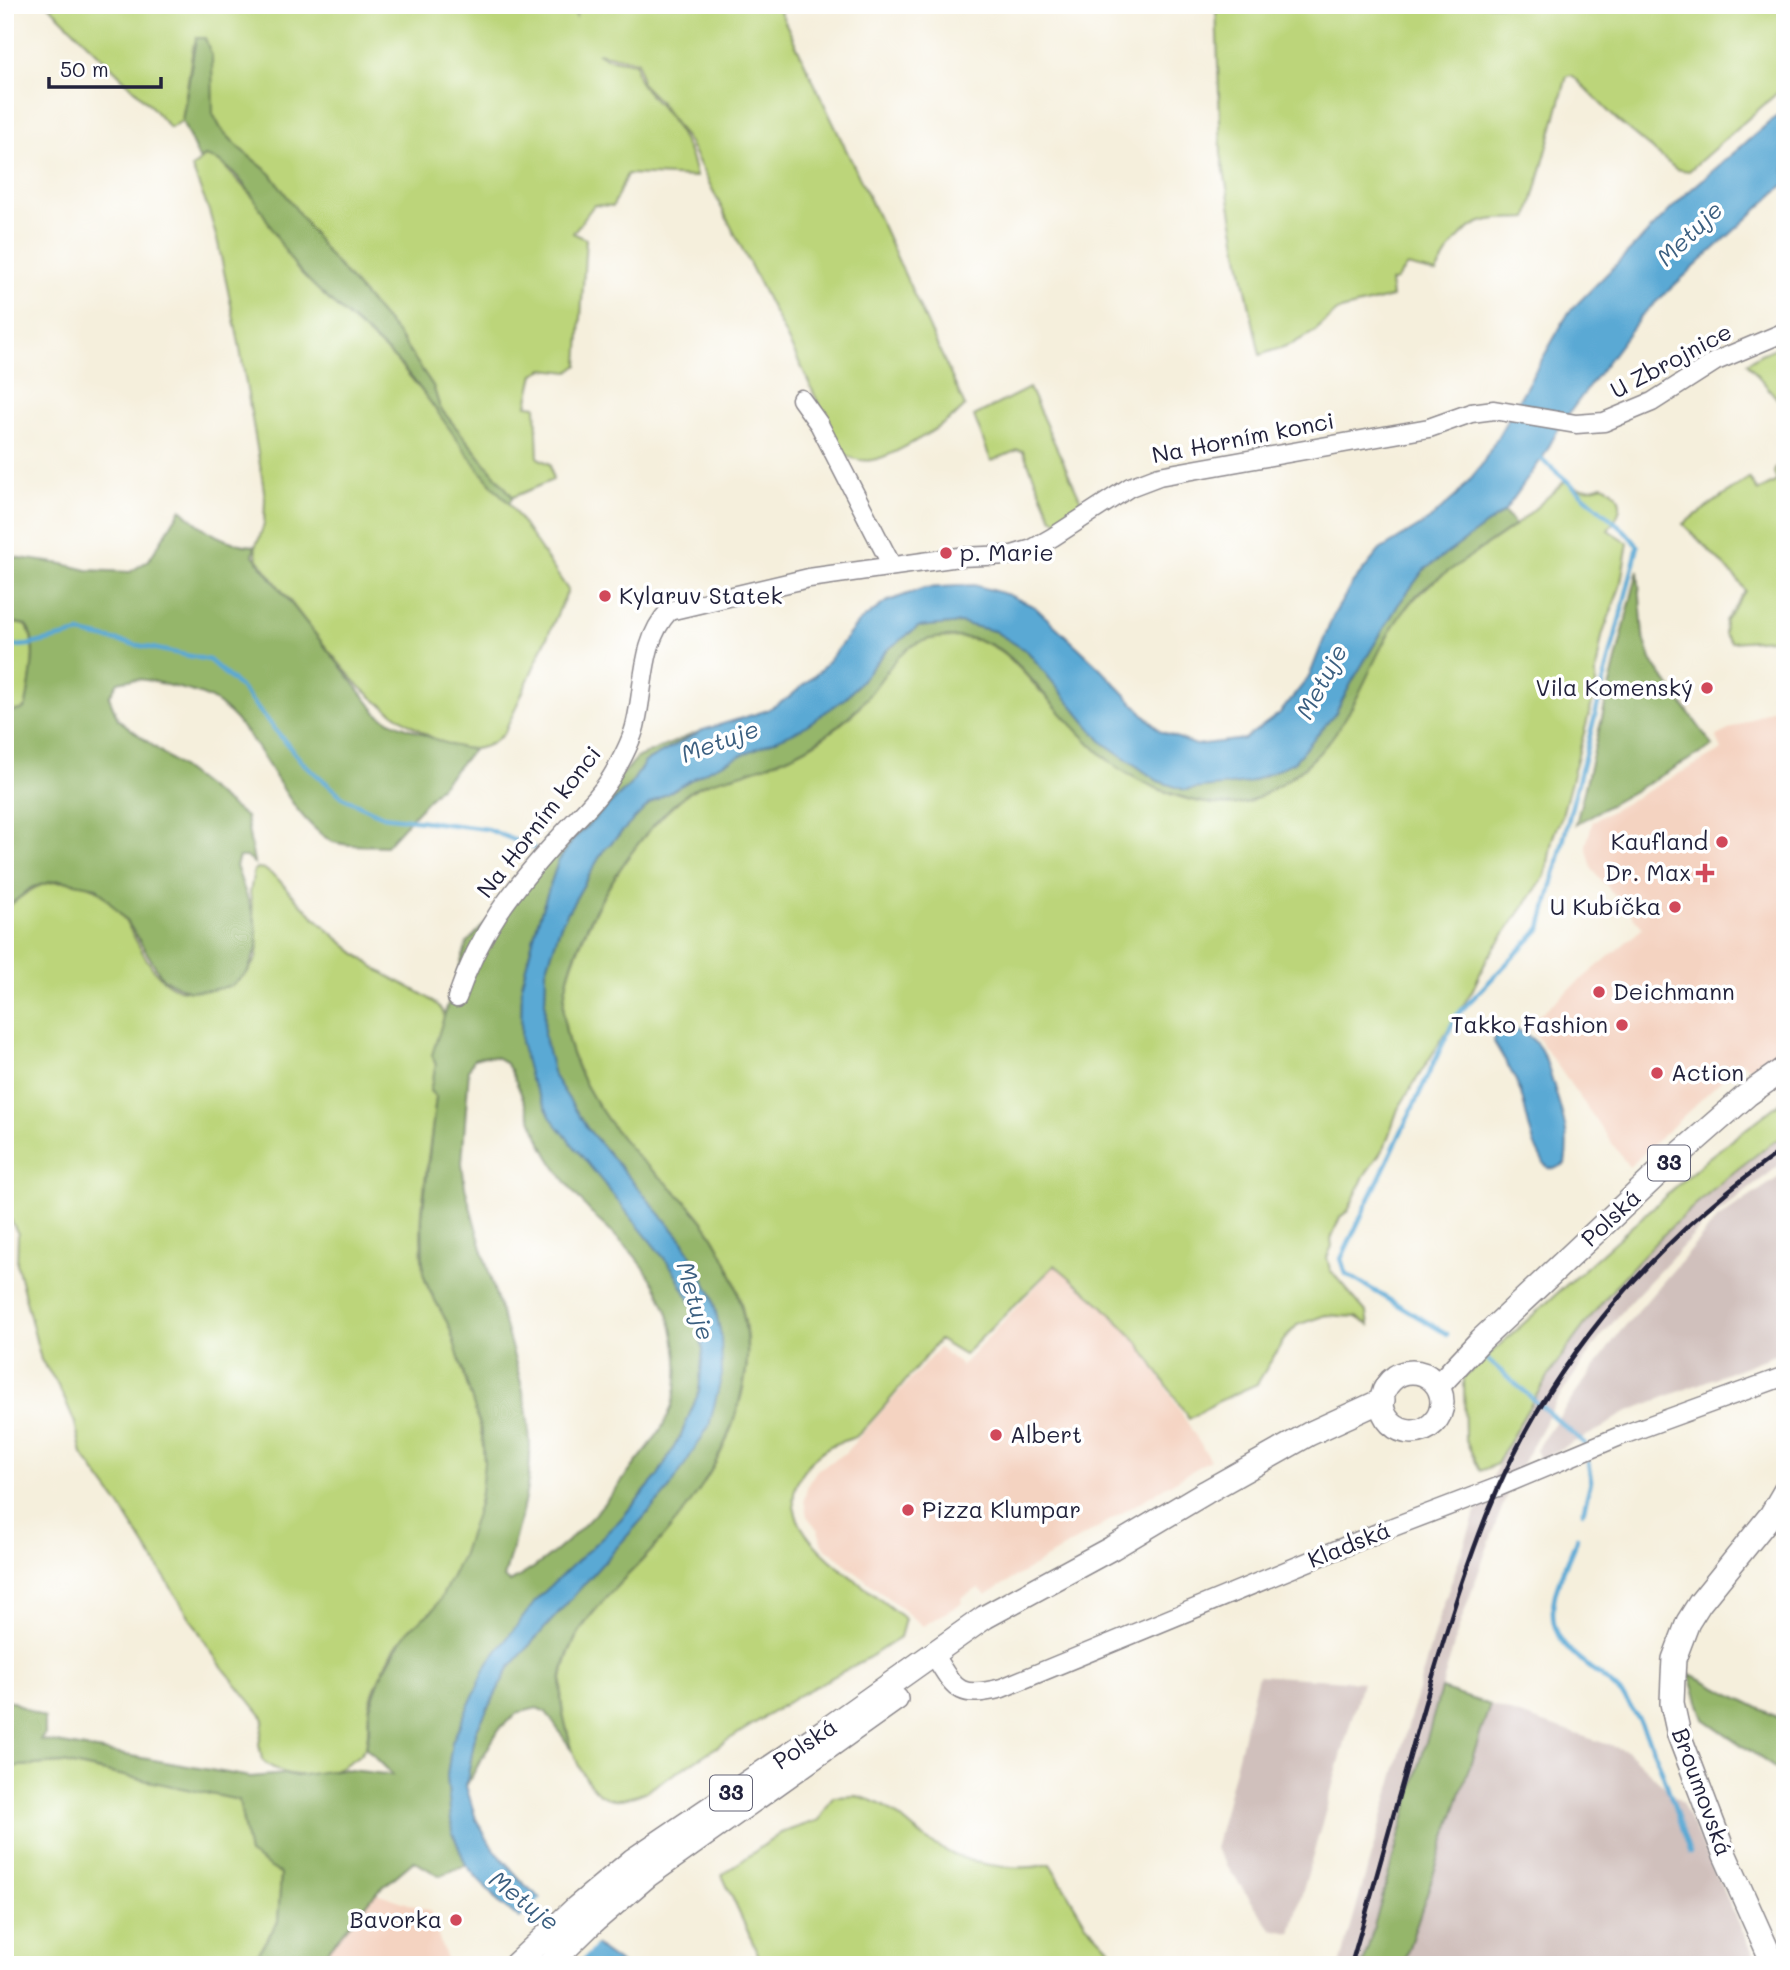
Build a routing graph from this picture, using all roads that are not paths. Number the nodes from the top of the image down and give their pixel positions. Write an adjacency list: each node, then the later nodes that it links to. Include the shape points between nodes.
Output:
1 (1785, 332): 3 (street, U Zbrojnice, via 1716,361 1652,402 1604,422 1576,424)
2 (801, 399): 4 (street, via 819,424)
3 (1494, 410): 4 (street, Na Horním konci, via 1429,428 1159,476 1130,487 1032,549 1012,555)
4 (892, 566): 5 (street, Na Horním konci, via 809,578 669,611 656,625 636,724 614,774 508,897 478,947)
5 (457, 999)
6 (1785, 1068): 8 (main road, Polská / 33, via 1747,1095 1566,1260 1457,1348)
7 (1785, 1376): 11 (street, Kladská, via 1620,1436 1002,1688 965,1693 951,1684)
8 (1429, 1380): 9 (main road, via 1407,1373 1394,1378 1384,1392); 9 (main road, via 1442,1400 1430,1426 1416,1432 1402,1430)
9 (1384, 1408): 11 (main road, Polská / 33, via 1309,1434 1112,1548)
10 (1785, 1491): 15 (main road, Broumovská, via 1688,1622 1674,1659 1672,1703 1688,1761)
11 (936, 1659): 12 (main road, Polská / 33, via 824,1752)
12 (640, 1868): 13 (main road, Polská / 33, via 577,1907); 14 (main road, Polská / 33)
13 (518, 1962)
14 (549, 1965)
15 (1773, 1965)

